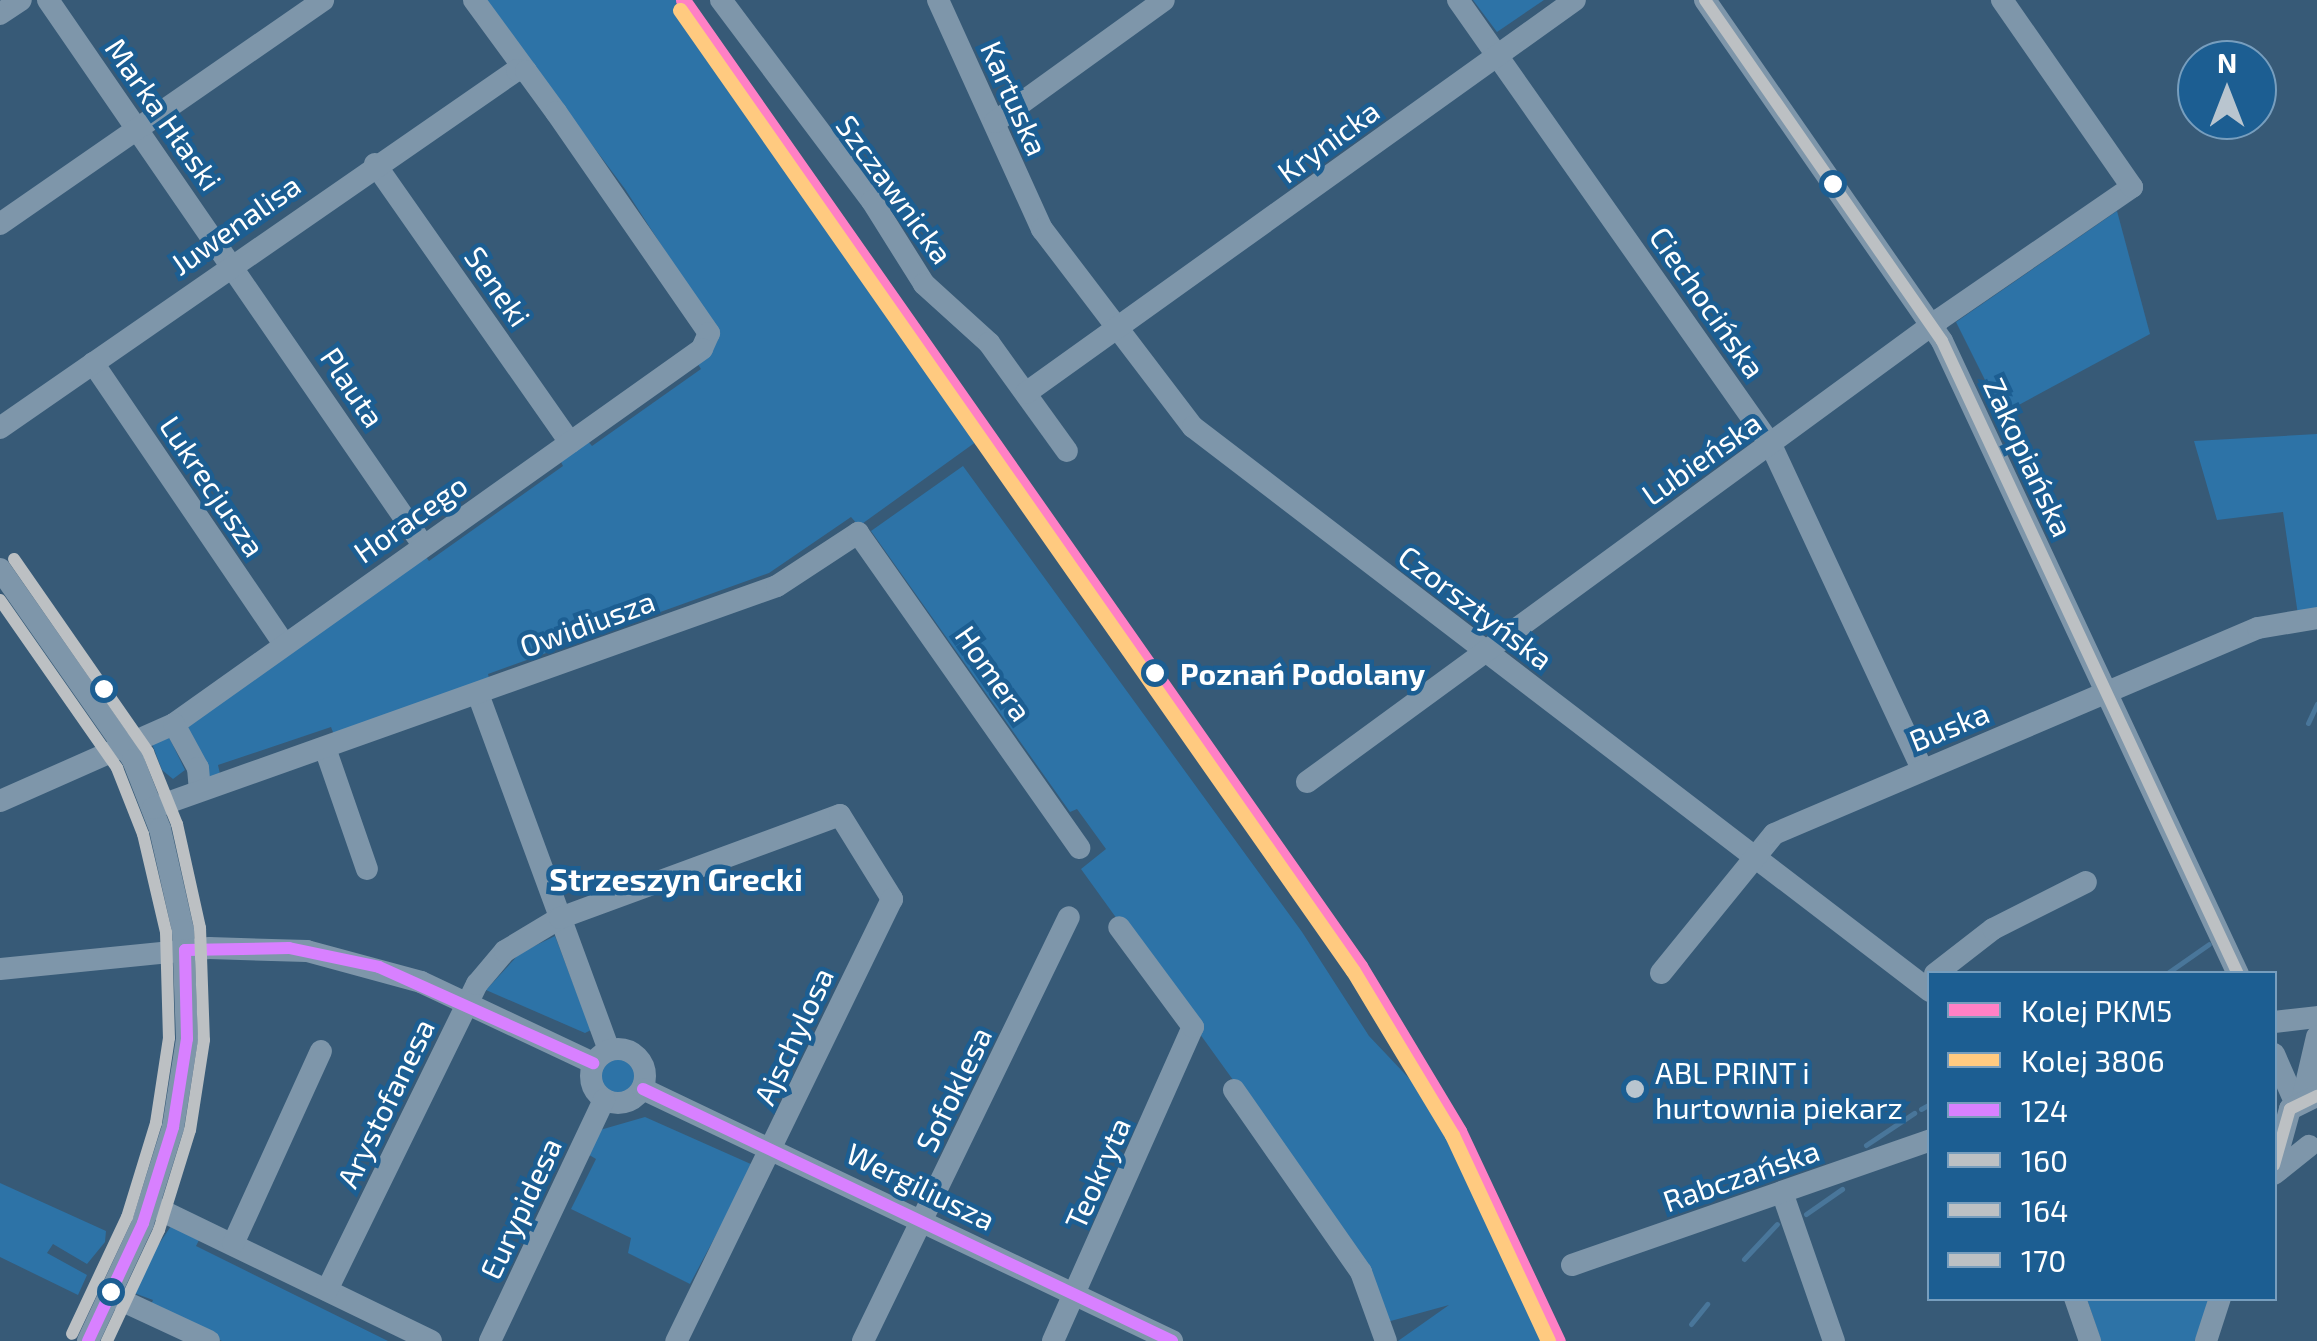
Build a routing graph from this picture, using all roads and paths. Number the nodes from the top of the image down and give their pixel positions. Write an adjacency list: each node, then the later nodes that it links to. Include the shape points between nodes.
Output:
1 (21, 0): 12 (street)
2 (48, 0): 16 (street, Marka Hłaski)
3 (323, 0): 16 (street)
4 (474, 0): 14 (street)
5 (721, 0): 24 (street, Szczawnicka, via 872,201 924,284 989,343)
6 (938, 0): 15 (street, Kartuska)
7 (1164, 0): 15 (street)
8 (1458, 0): 13 (street, Ciechocińska)
9 (1575, 0): 13 (street, Krynicka)
10 (1705, 0): 21 (street, Zakopiańska)
11 (2002, 0): 21 (street, Lubieńska, via 2132,187)
12 (0, 14)
13 (1498, 55): 22 (street, Krynicka, via 1317,193); 27 (street, Ciechocińska)
14 (516, 71): 17 (street, Juwenalisa); 26 (street, Horacego, via 710,334 702,348)
15 (994, 122): 18 (street, Kartuska)
16 (137, 129): 19 (street); 20 (street, Marka Hłaski)
17 (375, 164): 20 (street, Juwenalisa); 26 (street, Seneki)
18 (1038, 220): 22 (street, Czorsztyńska)
19 (0, 224)
20 (232, 263): 23 (street, Juwenalisa); 30 (street, Plauta)
21 (1933, 326): 27 (street, Lubieńska); 36 (street, Zakopiańska)
22 (1114, 331): 24 (street, Krynicka); 34 (street, Czorsztyńska, via 1192,428)
23 (93, 363): 25 (street, Juwenalisa); 33 (street, Lukrecjusza)
24 (1026, 393): 28 (street, Szczawnicka)
25 (0, 428)
26 (570, 442): 30 (street, Horacego)
27 (1771, 445): 34 (street, Lubieńska); 40 (street, Ciechocińska)
28 (1067, 451)
29 (858, 533): 35 (street, Owidiusza, via 777,586); 46 (street, Homera)
30 (423, 545): 33 (street, Horacego)
31 (0, 570): 38 (street)
32 (2317, 618): 36 (street, Buska, via 2258,628)
33 (283, 643): 37 (street, Horacego)
34 (1484, 650): 41 (street, Lubieńska); 47 (street, Czorsztyńska)
35 (478, 694): 39 (street, Owidiusza); 51 (street)
36 (2107, 694): 40 (street, Buska); 56 (street, Zakopiańska)
37 (174, 724): 38 (street, Horacego); 42 (street, via 198,768)
38 (124, 745): 43 (street, Horacego); 44 (street)
39 (324, 748): 42 (street, Owidiusza); 48 (street)
40 (1922, 769): 47 (street, Buska, via 1774,834)
41 (1307, 782)
42 (200, 790): 44 (street, Owidiusza)
43 (0, 801)
44 (153, 808): 53 (street)
45 (840, 815): 51 (street, Arystofanesa); 73 (street, Ajschylosa, via 892,899)
46 (1079, 848)
47 (1752, 856): 57 (street, Buska); 58 (street, Czorsztyńska)
48 (366, 869)
49 (2086, 882): 55 (street, via 1993,929)
50 (1070, 916): 78 (street, Sofoklesa)
51 (560, 918): 59 (street, Arystofanesa, via 505,951); 64 (street)
52 (1119, 926): 83 (street, Teokryta, via 1193,1027)
53 (185, 950): 54 (street); 59 (street, via 272,948 339,956); 77 (street, via 182,1082)
54 (0, 969)
55 (1942, 971)
56 (2237, 971)
57 (1662, 973)
58 (1927, 981)
59 (467, 1004): 64 (street); 81 (street, Arystofanesa)
60 (2317, 1017): 61 (street)
61 (2277, 1022)
62 (2317, 1037): 68 (street)
63 (321, 1051): 79 (street)
64 (601, 1057): 66 (street, via 639,1058); 69 (street, via 591,1083)
65 (2277, 1058): 68 (street)
66 (643, 1090): 69 (street, via 626,1103); 73 (street, Wergiliusza)
67 (1234, 1090): 94 (street, via 1361,1272)
68 (2305, 1099): 70 (street)
69 (604, 1100): 89 (street, Eurypidesa)
70 (2287, 1125): 72 (street, via 2294,1139); 74 (street)
71 (1927, 1141): 76 (street, Rabczańska)
72 (2313, 1146): 75 (street)
73 (773, 1148): 78 (street, Wergiliusza); 90 (street, Ajschylosa)
74 (2277, 1160)
75 (2277, 1168)
76 (1782, 1192): 80 (street, Rabczańska); 95 (street)
77 (150, 1204): 79 (street); 82 (street)
78 (924, 1220): 83 (street, Wergiliusza); 91 (street, Sofoklesa)
79 (232, 1244): 81 (street)
80 (1572, 1266)
81 (326, 1290): 88 (street)
82 (110, 1294): 86 (street); 87 (street)
83 (1076, 1294): 92 (street, Teokryta); 93 (street, Wergiliusza)
84 (2076, 1301): 96 (street)
85 (2219, 1301): 97 (street)
86 (88, 1341)
87 (209, 1341)
88 (431, 1341)
89 (490, 1341)
90 (676, 1341)
91 (863, 1341)
92 (1053, 1341)
93 (1172, 1341)
94 (1385, 1341)
95 (1834, 1341)
96 (2090, 1341)
97 (2206, 1341)

